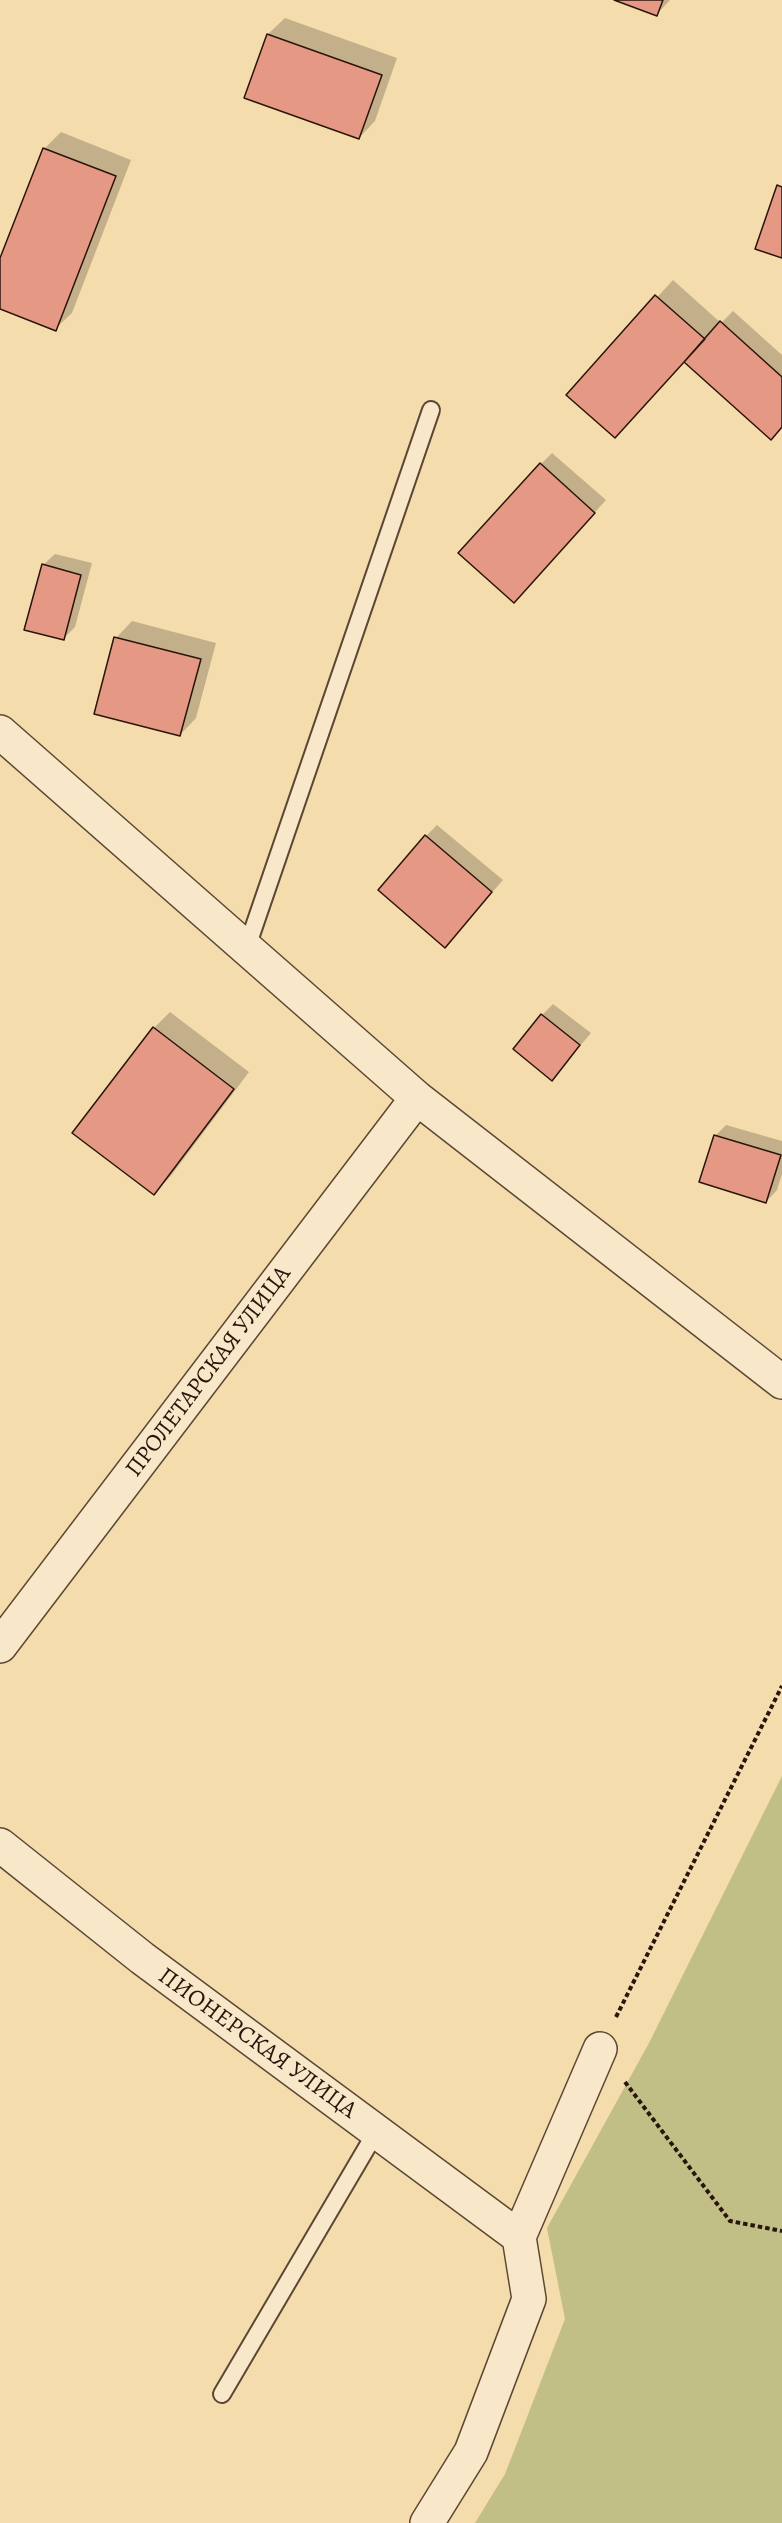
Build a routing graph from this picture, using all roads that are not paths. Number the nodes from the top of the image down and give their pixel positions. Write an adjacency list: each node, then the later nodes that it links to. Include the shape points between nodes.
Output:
1 (431, 410): 3 (lane)
2 (0, 732): 3 (street)
3 (247, 947): 4 (street)
4 (417, 1098): 5 (street); 6 (street, ПРОЛЕТАРСКАЯ УЛИЦА)
5 (782, 1382)
6 (0, 1646)
7 (0, 1845): 9 (street, ПИОНЕРСКАЯ УЛИЦА, via 142,1958)
8 (600, 2049): 10 (street)
9 (376, 2132): 10 (street, ПИОНЕРСКАЯ УЛИЦА); 11 (lane)
10 (519, 2237): 12 (street, via 529,2299 471,2452)
11 (222, 2394)
12 (427, 2523)

